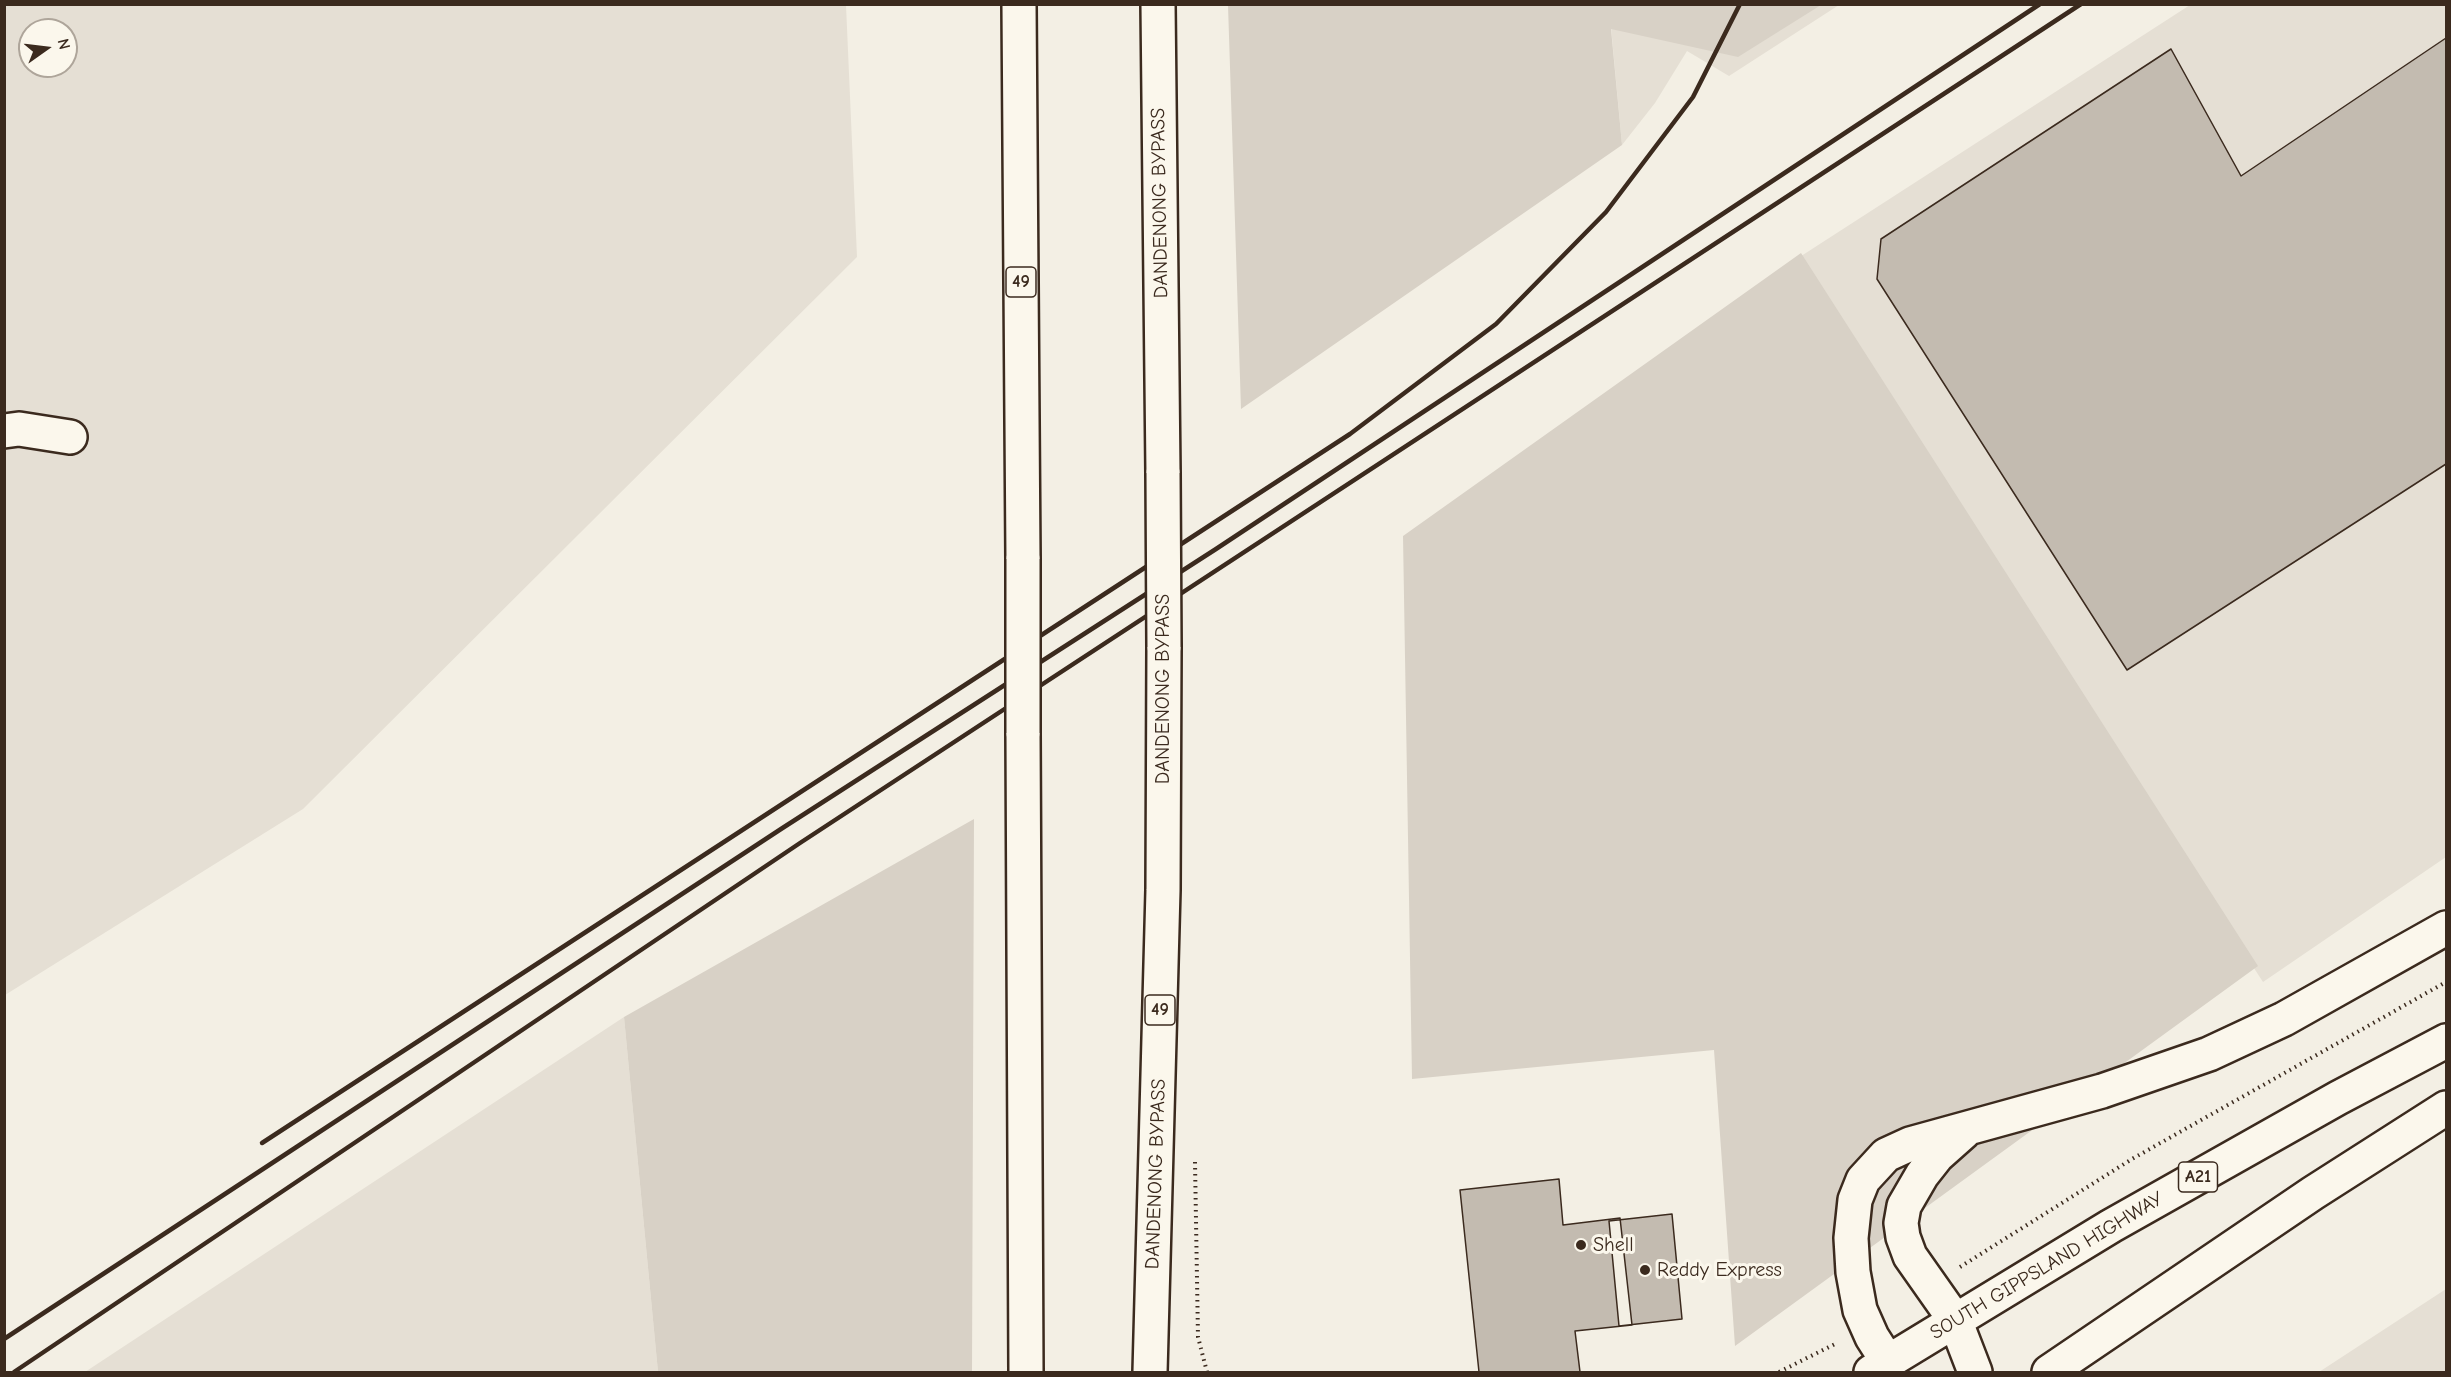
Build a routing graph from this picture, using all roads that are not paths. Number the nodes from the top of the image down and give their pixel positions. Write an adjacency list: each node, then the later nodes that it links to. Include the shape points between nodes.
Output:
1 (1019, 4): 11 (main road, 49, bridge)
2 (1158, 4): 12 (main road, DANDENONG BYPASS / 49, bridge, via 1163,902)
3 (4, 431): 4 (main road, via 19,429)
4 (70, 437)
5 (2446, 928): 8 (main road, via 2284,1019 2209,1054 2102,1091)
6 (2446, 1041): 9 (main road, SOUTH GIPPSLAND HIGHWAY / A21, via 2111,1226)
7 (2446, 1108): 14 (main road)
8 (1971, 1128): 9 (main road, via 1930,1164 1904,1206 1901,1222 1906,1246); 10 (main road, via 1898,1149 1877,1163 1863,1180 1853,1216 1856,1297)
9 (1955, 1320): 10 (main road, SOUTH GIPPSLAND HIGHWAY / A21); 13 (main road)
10 (1889, 1369)
11 (1026, 1372)
12 (1150, 1372)
13 (1975, 1372)
14 (2049, 1372)

